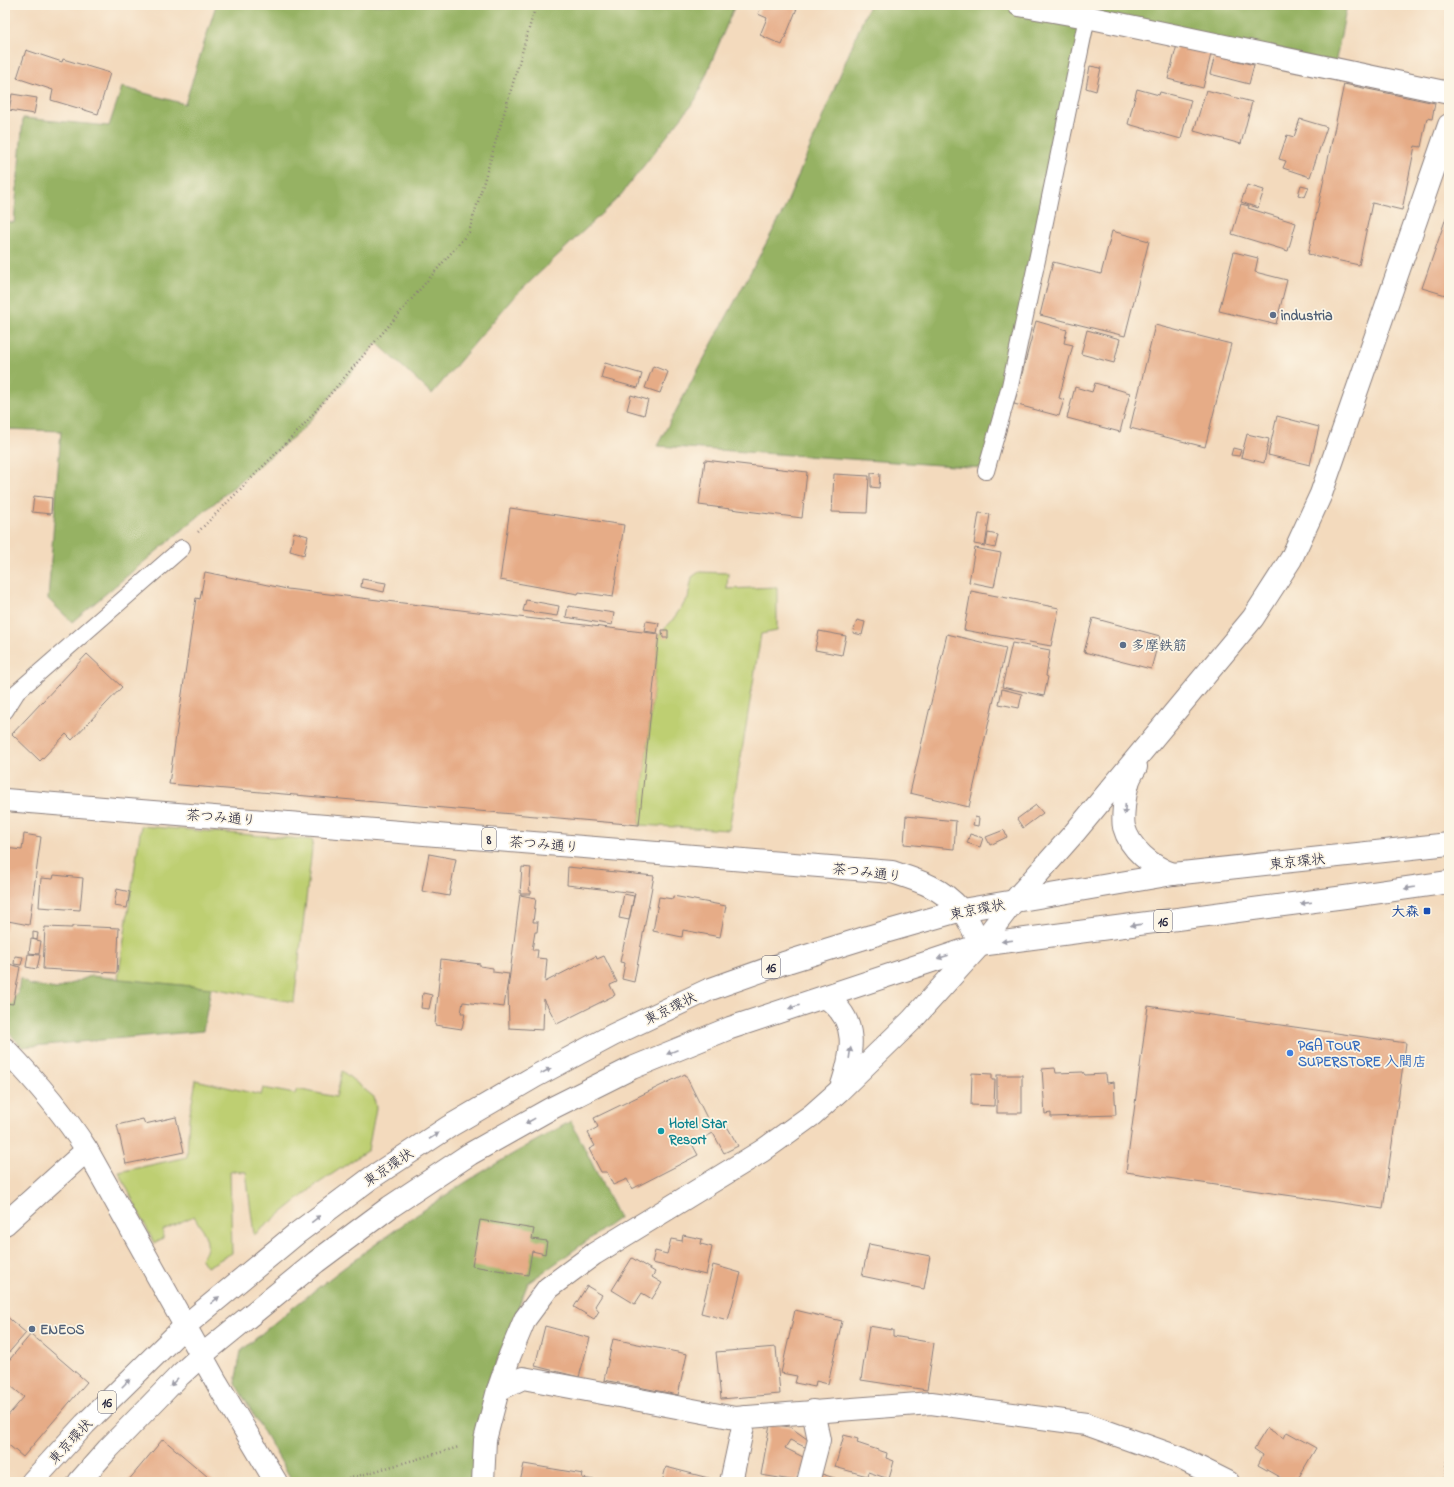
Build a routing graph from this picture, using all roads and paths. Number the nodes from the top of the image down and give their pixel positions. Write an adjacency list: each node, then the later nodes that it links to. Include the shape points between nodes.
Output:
1 (536, 5): 7 (path, via 469,232 302,427)
2 (1019, 5): 3 (main road)
3 (1087, 17): 4 (main road); 6 (lane, via 1013,370)
4 (1449, 93)
5 (1449, 125): 9 (main road, via 1321,494 1291,559 1253,618)
6 (986, 471)
7 (182, 548): 8 (lane, via 16,692)
8 (5, 711)
9 (1146, 746): 12 (main road, one-way to 12, via 1128,783 1124,826 1140,855); 14 (main road)
10 (5, 800): 15 (main road, 茶つみ通り / 8, via 892,872 924,882 943,893)
11 (1449, 844): 12 (main road, 東京環状 / 16)
12 (1173, 874): 14 (main road, 東京環状 / 16)
13 (1449, 882): 16 (main road, 16, one-way to 16, via 1345,898)
14 (1013, 902): 15 (main road, 東京環状 / 16); 16 (main road)
15 (962, 910): 16 (main road, 茶つみ通り / 8); 22 (main road, 東京環状 / 16, one-way to 15, via 296,1234 371,1178 450,1126 536,1076 613,1035 708,990 784,963)
16 (980, 945): 17 (main road, 16, one-way to 17); 19 (main road, via 912,1020)
17 (825, 997): 19 (main road, one-way to 17, via 848,1066 851,1044 847,1022 841,1010); 23 (main road, 16, one-way to 23, via 730,1028 632,1068 550,1109 470,1154 390,1207 316,1262)
18 (5, 1048): 20 (main road, via 48,1095)
19 (840, 1091): 24 (main road, via 762,1151 594,1254 548,1288 525,1319)
20 (87, 1150): 21 (main road); 22 (main road)
21 (5, 1224)
22 (185, 1326): 23 (main road); 29 (main road, 東京環状 / 16, one-way to 22, via 84,1424)
23 (202, 1355): 30 (main road, 16, one-way to 30, via 108,1449); 31 (main road)
24 (498, 1390): 26 (main road, via 523,1378 735,1418); 27 (main road)
25 (813, 1412): 26 (main road); 35 (main road, via 819,1440); 36 (main road, via 931,1403 1086,1424 1178,1456)
26 (745, 1417): 34 (main road)
27 (485, 1440): 32 (path); 33 (main road)
28 (1449, 1452): 37 (path)
29 (32, 1482)
30 (79, 1482)
31 (276, 1482)
32 (337, 1482)
33 (483, 1482)
34 (731, 1482)
35 (808, 1482)
36 (1228, 1482)
37 (1445, 1482)

